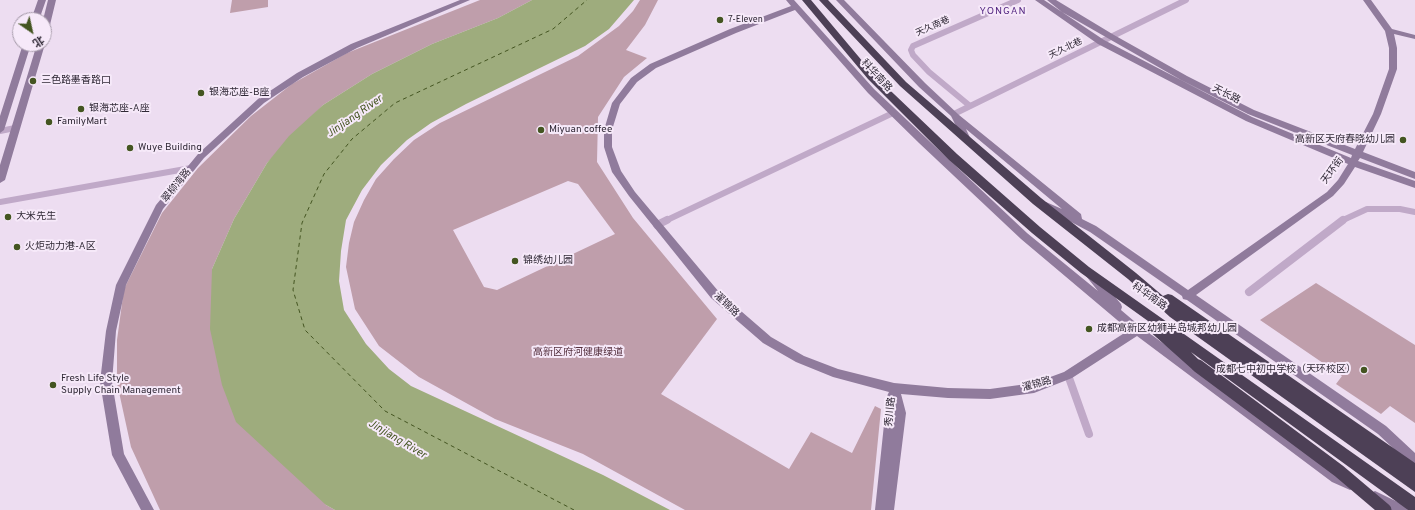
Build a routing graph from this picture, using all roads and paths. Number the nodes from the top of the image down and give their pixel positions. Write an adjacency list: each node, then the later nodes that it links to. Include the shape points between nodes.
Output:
1 (42, 0): 13 (street)
2 (52, 0): 14 (street)
3 (466, 0): 34 (street, 翠柳湾路, via 354,46 300,75 261,101 200,156)
4 (806, 0): 23 (highway, 科华南路)
5 (823, 0): 24 (highway, 科华南路)
6 (840, 0): 22 (street, 科华南路)
7 (1018, 0): 25 (street, 天久南巷, via 913,46 911,50 929,72)
8 (1039, 0): 18 (street, 天长路)
9 (1051, 0): 16 (street, 天长路)
10 (1186, 0): 16 (street, 天久北巷)
11 (1367, 0): 15 (street, 天环街)
12 (793, 3): 21 (street, 科华南路); 41 (street, 濯锦路, via 653,66 634,80 616,103 608,130 608,147 617,172)
13 (38, 12)
14 (49, 12)
15 (1389, 31): 17 (street); 33 (street, 天环街, via 1393,48 1393,69 1377,114)
16 (1110, 37): 18 (street, 天久北巷); 33 (street, 天长路, via 1251,112)
17 (1415, 37)
18 (1101, 42): 25 (street, 天久北巷); 33 (street, 天长路, via 1249,119)
19 (24, 52): 29 (street)
20 (38, 52): 28 (street)
21 (837, 54): 23 (street); 26 (street, 科华南路)
22 (899, 61): 24 (street); 27 (street, 科华南路)
23 (871, 77): 32 (highway, 科华南路)
24 (903, 84): 30 (highway, 科华南路)
25 (970, 106): 27 (street, 天久北巷)
26 (892, 113): 31 (street, 科华南路); 41 (street)
27 (954, 114): 30 (street, 科华南路); 42 (street)
28 (14, 128): 29 (street); 36 (street)
29 (0, 130)
30 (967, 140): 38 (highway, 科华南路)
31 (922, 141): 32 (street, 科华南路); 48 (street, via 1024,236)
32 (953, 157): 43 (highway, 科华南路)
33 (1356, 158): 35 (street, 天长路); 37 (street, 天长路); 47 (street, 天环街, via 1330,194)
34 (191, 168): 39 (street); 56 (street, 翠柳湾路, via 160,207 121,285 112,331 106,382 118,455)
35 (1415, 176)
36 (0, 180)
37 (1415, 185)
38 (1037, 201): 42 (street); 44 (highway, 科华南路)
39 (0, 202)
40 (1415, 212): 46 (street, via 1400,209 1367,209 1342,221)
41 (657, 225): 50 (street, 濯锦路, via 715,295 766,340 800,359 837,374)
42 (1093, 229): 47 (street)
43 (1085, 270): 45 (highway, 科华南路); 48 (street)
44 (1132, 276): 53 (highway); 54 (highway, 科华南路, via 1174,313)
45 (1114, 290): 55 (highway, 科华南路); 59 (highway, bridge, via 1198,366 1339,471)
46 (1249, 292)
47 (1187, 296): 52 (street, via 1382,430)
48 (1137, 330): 49 (street, 濯锦路); 60 (street, via 1336,478)
49 (1068, 375): 50 (street, 濯锦路, via 1034,388 990,394); 51 (street)
50 (894, 388): 57 (street, 秀川路); 58 (street, 秀川路, via 900,413)
51 (1088, 434)
52 (1415, 461)
53 (1415, 471)
54 (1415, 485)
55 (1415, 506)
56 (148, 510)
57 (880, 510)
58 (888, 510)
59 (1385, 510)
60 (1402, 510)

